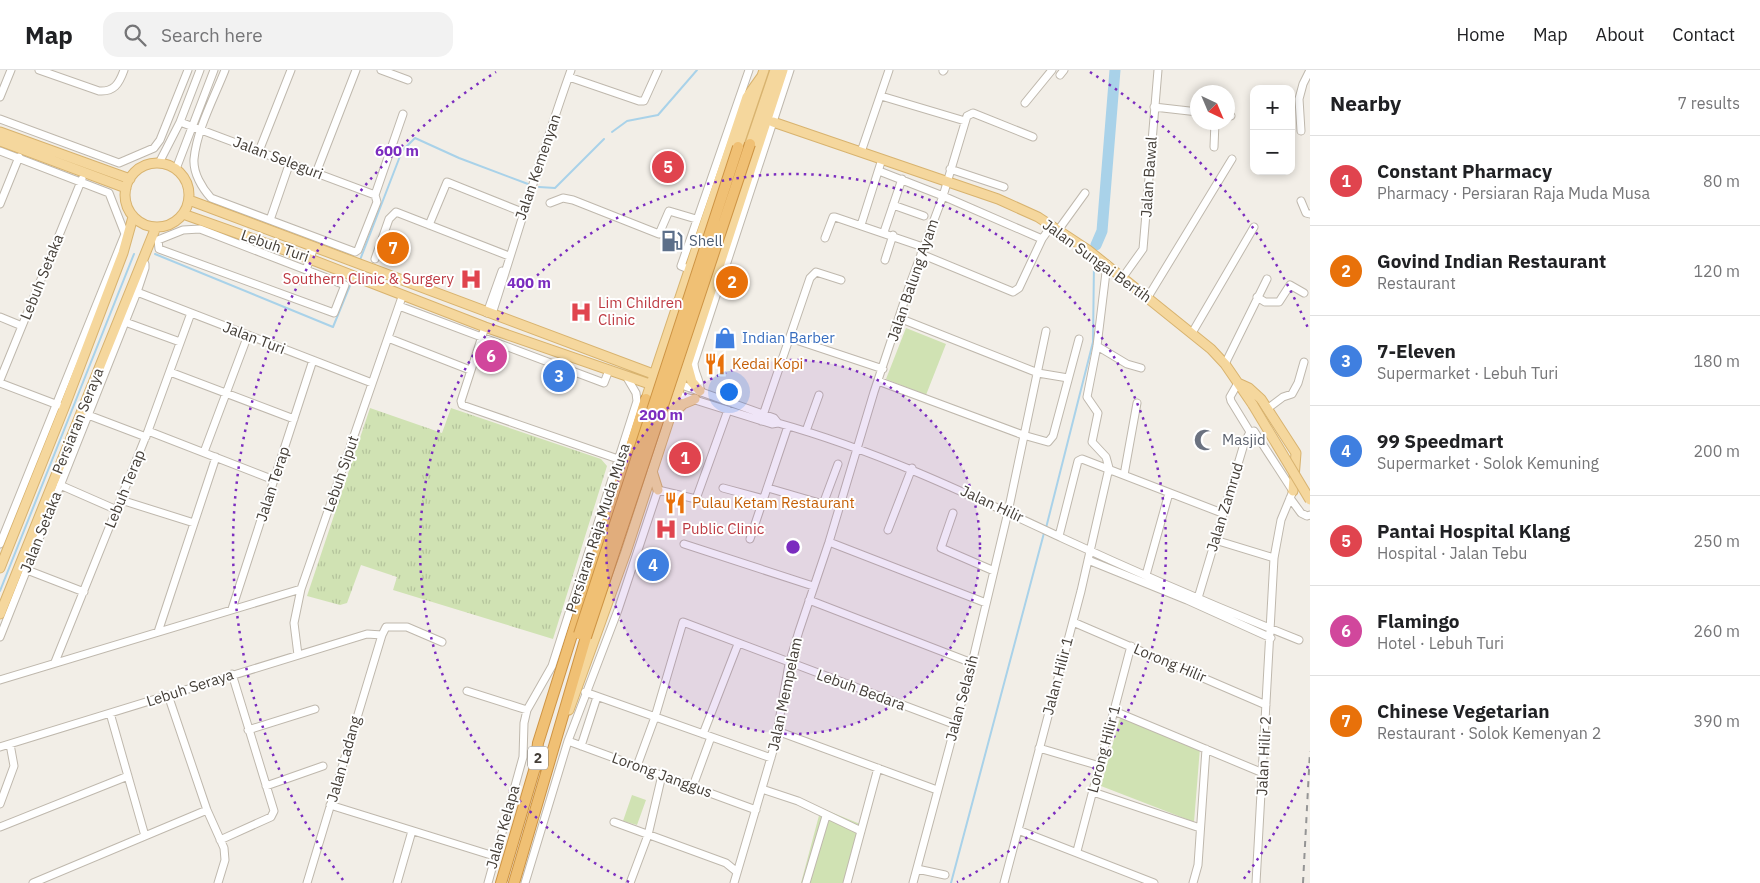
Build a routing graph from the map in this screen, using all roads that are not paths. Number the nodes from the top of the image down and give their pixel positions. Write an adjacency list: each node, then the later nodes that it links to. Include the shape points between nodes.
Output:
1 (11, 70): 23 (street)
2 (39, 70): 3 (street, via 108,92 116,87)
3 (124, 70)
4 (188, 70): 30 (street, via 160,140 154,148 119,163)
5 (200, 70): 32 (street)
6 (214, 70): 34 (street)
7 (225, 70): 35 (street, Lebuh Turi)
8 (291, 70): 45 (street)
9 (356, 70): 57 (street)
10 (381, 70): 22 (street)
11 (658, 70): 20 (street, via 644,101)
12 (749, 70): 54 (street)
13 (775, 70): 41 (main road, Persiaran Raja Muda Musa / 2)
14 (783, 70): 98 (main road)
15 (790, 70): 33 (street)
16 (889, 70): 24 (street)
17 (1052, 70): 26 (street)
18 (1158, 70): 27 (street, Jalan Bawal)
19 (1310, 70): 37 (street, via 1299,99)
20 (570, 73): 73 (street, Jalan Kemenyan)
21 (763, 73): 42 (main road, Persiaran Raja Muda Musa / 2); 58 (main road, via 747,97)
22 (408, 80)
23 (3, 82): 25 (street)
24 (881, 96): 31 (street); 46 (street)
25 (0, 97)
26 (1024, 102)
27 (1154, 107): 28 (street); 102 (street, Jalan Bawal, via 1143,249)
28 (1190, 111)
29 (403, 114): 66 (street)
30 (0, 119)
31 (965, 121): 39 (street, Jalan Balung Ayam, via 973,113); 53 (street, Jalan Balung Ayam)
32 (180, 122): 34 (street, Jalan Seleguri); 51 (street)
33 (773, 122): 46 (main road, Jalan Sungai Bertih); 82 (street)
34 (192, 126): 35 (street, Jalan Seleguri); 52 (street)
35 (202, 130): 45 (street, Jalan Seleguri); 79 (street, Lebuh Turi, via 194,160 204,190 211,198)
36 (1215, 130): 43 (street)
37 (1300, 130)
38 (0, 132): 59 (main road)
39 (1033, 137)
40 (0, 141): 56 (main road)
41 (750, 144): 227 (highway, Persiaran Raja Muda Musa / 2, bridge)
42 (738, 147): 227 (highway, Persiaran Raja Muda Musa / 2, bridge)
43 (1214, 147)
44 (0, 151): 47 (street, Persiaran Seraya)
45 (259, 151): 50 (street, Jalan Seleguri)
46 (861, 152): 49 (main road, Jalan Sungai Bertih)
47 (19, 158): 61 (street, Persiaran Seraya); 71 (street)
48 (1232, 159): 108 (street)
49 (882, 160): 55 (street); 62 (main road, Jalan Sungai Bertih)
50 (290, 162): 57 (street, Jalan Seleguri); 79 (street)
51 (160, 163): 52 (main road); 59 (main road, via 142,167)
52 (176, 169): 68 (main road, via 187,182)
53 (950, 169): 62 (street, Jalan Balung Ayam); 64 (street)
54 (714, 170): 58 (street); 78 (street)
55 (879, 171): 60 (street); 81 (street)
56 (84, 173): 61 (street, Lebuh Setaka); 63 (main road)
57 (316, 173): 66 (street, Jalan Seleguri)
58 (721, 177): 101 (main road)
59 (130, 179): 63 (main road)
60 (902, 179): 67 (street); 72 (street)
61 (81, 182): 117 (street, Lebuh Setaka); 159 (street, Persiaran Seraya, via 109,193 124,234)
62 (947, 182): 67 (street, Jalan Balung Ayam); 83 (main road, Jalan Sungai Bertih, via 998,199)
63 (126, 188): 77 (main road, via 126,204)
64 (1004, 188)
65 (1085, 193): 83 (street)
66 (375, 195): 95 (street, via 377,202 358,250)
67 (943, 196): 89 (street); 91 (street, Jalan Balung Ayam)
68 (189, 200): 74 (main road); 90 (main road, Lebuh Turi)
69 (1301, 201): 75 (street, via 1306,213)
70 (550, 203): 78 (street, via 563,198 574,200 659,234 668,211)
71 (0, 204)
72 (893, 205): 76 (street); 86 (street)
73 (522, 212): 80 (street, via 447,182); 92 (street, Jalan Kemenyan)
74 (183, 214): 85 (main road, via 171,224); 93 (main road, Lebuh Turi)
75 (1310, 214)
76 (924, 216)
77 (133, 217): 85 (main road); 159 (main road, Persiaran Seraya, via 123,253)
78 (696, 219): 101 (street, via 681,266)
79 (270, 220): 95 (street, Lebuh Turi)
80 (429, 225): 92 (street); 94 (street, via 396,212 392,214)
81 (860, 225): 86 (street); 88 (street, via 833,218)
82 (739, 227): 98 (main road); 152 (street, via 694,363 694,371 701,383)
83 (1056, 227): 89 (street); 99 (main road, Jalan Sungai Bertih)
84 (1254, 227): 120 (street)
85 (156, 228): 97 (main road, Persiaran Seraya)
86 (884, 232): 87 (street)
87 (893, 235): 91 (street); 96 (street)
88 (825, 238)
89 (1042, 239): 91 (street, via 1013,292 989,284)
90 (314, 247): 93 (street); 95 (main road, Lebuh Turi)
91 (922, 250): 115 (street, Jalan Balung Ayam)
92 (509, 256): 112 (street, Jalan Kemenyan)
93 (310, 259): 100 (street); 107 (main road, Lebuh Turi)
94 (375, 259)
95 (358, 260): 112 (main road, Lebuh Turi)
96 (885, 260)
97 (142, 261): 105 (street, Jalan Setaka, via 145,268); 222 (main road, Persiaran Seraya)
98 (720, 261): 129 (main road)
99 (1107, 264): 102 (main road, Jalan Sungai Bertih); 128 (street)
100 (306, 270): 100 (street, via 200,229 184,230 158,240 157,245 162,251 333,314 345,285)
101 (691, 270): 125 (main road)
102 (1123, 277): 108 (main road, Jalan Sungai Bertih)
103 (1267, 279): 109 (street)
104 (842, 280): 124 (street, via 821,272 812,274)
105 (137, 292): 111 (street, Jalan Turi); 116 (street, Jalan Setaka)
106 (1304, 294): 109 (street, via 1290,284 1279,302 1266,302)
107 (402, 296): 110 (street, Lebuh Siput); 114 (main road, Lebuh Turi)
108 (1148, 297): 120 (main road, Jalan Sungai Bertih)
109 (1257, 297): 134 (street)
110 (399, 306): 122 (street); 123 (street, Lebuh Siput)
111 (191, 314): 121 (street, Jalan Turi); 127 (street, Lebuh Terap)
112 (489, 314): 114 (main road, via 475,320); 135 (main road, Lebuh Turi)
113 (0, 317): 117 (street)
114 (457, 317): 118 (main road, Lebuh Turi)
115 (900, 318): 137 (street, Jalan Balung Ayam); 141 (street)
116 (125, 322): 127 (street); 162 (street, Jalan Setaka)
117 (22, 326): 146 (street, Lebuh Setaka)
118 (485, 327): 122 (street); 139 (main road, Lebuh Turi)
119 (1046, 331): 141 (street, Jalan Selasih)
120 (1192, 333): 134 (main road, Jalan Sungai Bertih)
121 (248, 335): 131 (street, Jalan Turi); 153 (street)
122 (481, 337): 138 (street); 139 (street, via 604,383)
123 (388, 338): 138 (street); 148 (street, Lebuh Siput)
124 (790, 338): 137 (street); 163 (street)
125 (667, 340): 129 (main road, via 669,357 675,362 680,361); 130 (main road)
126 (1079, 340): 144 (street)
127 (180, 342): 140 (street, Lebuh Terap)
128 (1097, 346): 136 (street, via 1127,364); 179 (street, via 1087,397 1098,413 1092,442 1106,456)
129 (691, 347): 132 (main road)
130 (661, 355): 135 (main road, via 648,366); 142 (main road)
131 (313, 360): 148 (street, Jalan Turi); 164 (street, Jalan Terap)
132 (686, 361): 151 (main road); 152 (main road, via 692,382)
133 (1304, 362): 160 (street, via 1292,394 1282,397)
134 (1225, 364): 149 (main road, Jalan Sungai Bertih)
135 (635, 368): 142 (main road, Lebuh Turi)
136 (1141, 368)
137 (883, 369): 147 (street, Jalan Balung Ayam)
138 (470, 370): 176 (street, via 461,401 466,407)
139 (609, 370): 143 (main road, Lebuh Turi)
140 (170, 372): 153 (street); 170 (street, Lebuh Terap)
141 (1038, 373): 144 (street); 171 (street, Jalan Selasih)
142 (654, 375): 150 (main road); 151 (main road, Lebuh Turi)
143 (626, 376): 145 (main road, Lebuh Turi); 167 (street, Jalan Kelapa, via 637,401)
144 (1068, 378): 171 (street, via 1052,439 1046,441)
145 (636, 379): 150 (main road, Lebuh Turi); 156 (main road, via 645,391)
146 (0, 381): 159 (street)
147 (878, 382): 171 (street); 173 (street, Jalan Balung Ayam)
148 (372, 383): 216 (street, Lebuh Siput)
149 (1238, 383): 160 (main road, via 1254,392); 169 (street, via 1230,397); 192 (main road, Jalan Sungai Bertih, bridge)
150 (651, 384): 154 (main road, Lebuh Turi); 156 (main road)
151 (679, 384): 152 (street, Jalan Hilir); 154 (main road)
152 (700, 391): 163 (street, Jalan Hilir)
153 (226, 394): 164 (street); 174 (street)
154 (676, 394): 157 (street, Jalan Hilir); 165 (main road)
155 (818, 395): 168 (street)
156 (646, 399): 167 (highway)
157 (695, 399): 161 (street, Jalan Hilir); 165 (main road, via 683,404)
158 (1137, 403): 181 (street)
159 (60, 406): 204 (street, Persiaran Seraya); 211 (main road, Persiaran Seraya)
160 (1267, 409): 188 (main road, via 1296,453)
161 (728, 410): 163 (street, Jalan Hilir); 186 (street, via 696,499)
162 (88, 415): 170 (street); 183 (street, Jalan Setaka)
163 (762, 417): 166 (street, Jalan Hilir, via 774,418 775,424)
164 (294, 419): 182 (street, Jalan Terap)
165 (669, 419): 172 (main road)
166 (788, 426): 168 (street, Jalan Hilir); 185 (street)
167 (632, 430): 172 (main road, via 648,420 656,423 661,430); 176 (street, Jalan Kelapa); 191 (highway)
168 (806, 431): 173 (street, Jalan Hilir)
169 (1250, 432): 188 (street, via 1257,434); 195 (street, Jalan Zamrud)
170 (147, 433): 174 (street); 190 (street, Lebuh Terap)
171 (1023, 436): 194 (street, Jalan Selasih)
172 (661, 443): 180 (main road)
173 (857, 448): 178 (street, Jalan Hilir); 203 (street, Jalan Mempelam)
174 (204, 452): 175 (street)
175 (216, 457): 182 (street); 198 (street)
176 (618, 459): 191 (street, Jalan Kelapa)
177 (838, 464): 185 (street, via 822,504)
178 (912, 468): 194 (street, Jalan Hilir); 199 (street)
179 (1108, 468): 181 (street); 200 (street, via 1087,459 1078,461); 206 (street, Jalan Hilir 1)
180 (652, 471): 186 (main road); 207 (main road)
181 (1124, 475): 187 (street)
182 (274, 480): 221 (street, Jalan Terap)
183 (60, 485): 193 (street); 212 (street, Jalan Setaka)
184 (723, 488): 189 (street)
185 (768, 488): 189 (street)
186 (658, 490): 208 (street)
187 (1169, 492): 195 (street); 214 (street)
188 (1292, 494): 197 (street, via 1301,513); 209 (street, Jalan Hilir 2, via 1281,520)
189 (764, 499): 201 (street)
190 (121, 500): 193 (street, Lebuh Terap); 198 (street)
191 (610, 500): 246 (street, Jalan Kelapa, via 552,666); 265 (highway, via 538,743)
192 (1310, 500)
193 (117, 510): 217 (street, Lebuh Terap)
194 (1008, 512): 200 (street, Jalan Hilir); 213 (street, Jalan Selasih)
195 (1222, 513): 202 (street, Jalan Zamrud)
196 (953, 514): 213 (street, via 941,548)
197 (1310, 515)
198 (194, 524): 225 (street)
199 (888, 530)
200 (1059, 536): 206 (street, Jalan Hilir)
201 (750, 539)
202 (1215, 540): 209 (street); 218 (street, Jalan Zamrud)
203 (829, 542): 215 (street, Jalan Mempelam); 220 (street)
204 (0, 544)
205 (684, 544): 215 (street)
206 (1090, 550): 210 (street, Jalan Hilir 1); 214 (street, Jalan Hilir)
207 (626, 552): 208 (main road); 260 (main road)
208 (636, 554): 241 (street, via 618,610)
209 (1274, 558): 224 (street, Jalan Hilir 2)
210 (1088, 560): 223 (street, Jalan Hilir 1); 229 (street)
211 (0, 568)
212 (26, 570): 217 (street); 228 (street, Jalan Setaka)
213 (994, 571): 220 (street, Jalan Selasih)
214 (1146, 575): 218 (street, Jalan Hilir)
215 (813, 586): 219 (street, Jalan Mempelam)
216 (301, 589): 221 (street); 234 (street, Lebuh Siput, via 294,623)
217 (84, 592): 235 (street, Lebuh Terap)
218 (1198, 598): 224 (street, Jalan Hilir)
219 (809, 600): 236 (street); 237 (street, Jalan Mempelam)
220 (986, 603): 236 (street, Jalan Selasih)
221 (232, 609): 225 (street)
222 (0, 614)
223 (1072, 622): 233 (street, Lorong Hilir); 258 (street, Jalan Hilir 1)
224 (1271, 629): 229 (street, Jalan Hilir 2); 230 (street, Jalan Hilir)
225 (158, 632): 235 (street)
226 (382, 635): 231 (street, Lebuh Seraya, via 386,627 407,626); 234 (street, Lebuh Seraya, via 367,634); 276 (street, Jalan Ladang)
227 (583, 636): 260 (highway, Persiaran Raja Muda Musa / 2); 265 (highway, Persiaran Raja Muda Musa / 2)
228 (0, 637)
229 (1271, 638): 244 (street, Jalan Hilir 2)
230 (1299, 640)
231 (442, 642)
232 (738, 644): 237 (street, Lebuh Bedara); 249 (street, Lebuh Bedara, via 683,622); 253 (street)
233 (1131, 646): 244 (street, Lorong Hilir); 247 (street, Lorong Hilir 1)
234 (298, 655): 238 (street, Lebuh Seraya)
235 (55, 662): 239 (street)
236 (972, 663): 250 (street, Jalan Selasih)
237 (789, 664): 250 (street, Lebuh Bedara); 252 (street, Jalan Mempelam)
238 (232, 674): 242 (street, Lebuh Seraya); 251 (street)
239 (0, 680)
240 (467, 690): 246 (street)
241 (585, 692): 243 (street); 254 (street)
242 (168, 695): 248 (street, Lebuh Seraya); 277 (street)
243 (598, 697): 249 (street); 256 (street)
244 (1266, 705): 267 (street, Jalan Hilir 2)
245 (315, 709): 251 (street)
246 (527, 710): 290 (street, Jalan Kelapa, via 524,757)
247 (1114, 711): 259 (street); 264 (street, Lorong Hilir 1)
248 (110, 713): 255 (street, Lebuh Seraya); 269 (street)
249 (655, 717): 253 (street); 263 (street)
250 (956, 725): 273 (street, Jalan Selasih)
251 (248, 730): 270 (street)
252 (777, 731): 261 (street, Jalan Mempelam); 266 (street)
253 (707, 736): 261 (street); 271 (street)
254 (568, 741): 256 (street, Lorong Janggus); 301 (street)
255 (10, 744): 257 (street, Lebuh Seraya); 275 (street, via 14,766)
256 (581, 746): 263 (street, Lorong Janggus)
257 (0, 747)
258 (1039, 748): 264 (street); 283 (street, Jalan Hilir 1)
259 (1206, 749): 267 (street); 282 (street)
260 (549, 758): 300 (highway, Persiaran Raja Muda Musa / 2)
261 (771, 758): 272 (street, Jalan Mempelam)
262 (323, 766): 270 (street)
263 (637, 766): 268 (street, Lorong Janggus)
264 (1100, 766): 274 (street, Lorong Hilir 1)
265 (535, 768): 299 (highway, Persiaran Raja Muda Musa / 2)
266 (878, 768): 273 (street); 285 (street)
267 (1263, 773): 310 (street, Jalan Hilir 2)
268 (662, 775): 271 (street, Lorong Janggus); 286 (street)
269 (128, 776): 281 (street); 287 (street)
270 (266, 786): 288 (street, via 273,815)
271 (693, 786): 278 (street, Lorong Janggus)
272 (762, 789): 278 (street, Jalan Mempelam); 279 (street, via 798,801)
273 (937, 790): 291 (street, Jalan Selasih)
274 (1093, 792): 282 (street); 289 (street, Lorong Hilir 1)
275 (0, 804)
276 (330, 805): 284 (street); 296 (street, Jalan Ladang)
277 (207, 810): 287 (street); 288 (street)
278 (756, 810): 292 (street, Jalan Mempelam)
279 (826, 816): 285 (street); 304 (street)
280 (614, 822): 286 (street)
281 (0, 827)
282 (1200, 828): 309 (street, via 1198,865)
283 (1018, 830): 289 (street); 307 (street, Jalan Hilir 1)
284 (412, 831): 290 (street); 297 (street)
285 (861, 831): 305 (street)
286 (648, 834): 292 (street, via 726,863); 302 (street)
287 (145, 836): 294 (street)
288 (220, 840): 295 (street, via 225,860)
289 (1077, 851): 308 (street)
290 (494, 856): 298 (street, Jalan Kelapa)
291 (917, 869): 293 (street); 306 (street, Jalan Selasih)
292 (737, 872): 303 (street, Jalan Mempelam)
293 (945, 875)
294 (33, 883)
295 (218, 883)
296 (307, 883)
297 (397, 883)
298 (488, 883)
299 (501, 883)
300 (514, 883)
301 (525, 883)
302 (630, 883)
303 (734, 883)
304 (806, 883)
305 (847, 883)
306 (913, 883)
307 (1004, 883)
308 (1154, 883)
309 (1193, 883)
310 (1256, 883)

